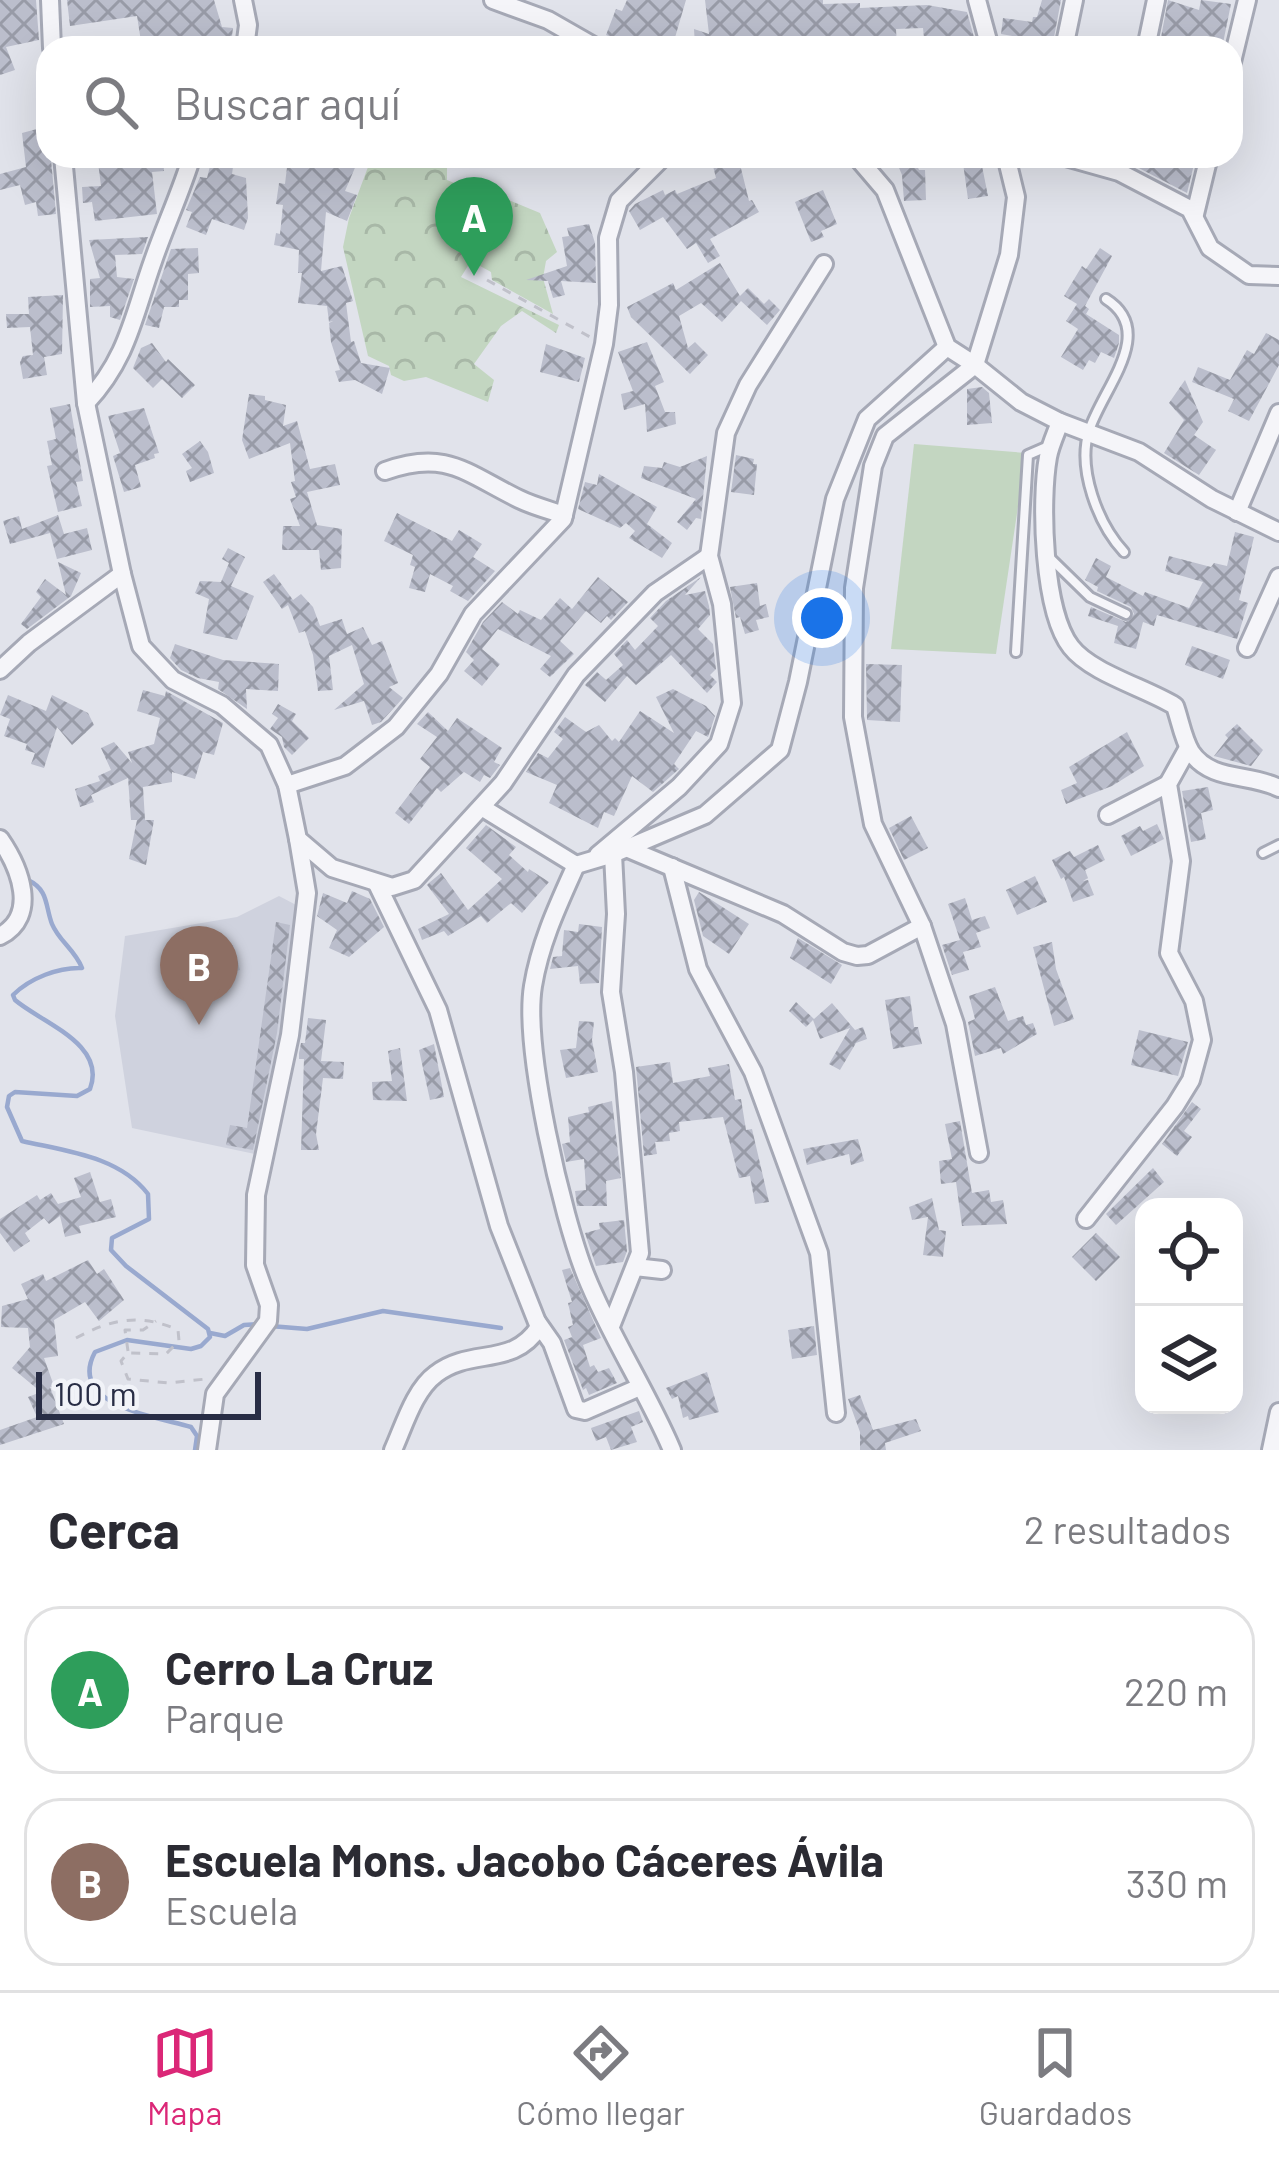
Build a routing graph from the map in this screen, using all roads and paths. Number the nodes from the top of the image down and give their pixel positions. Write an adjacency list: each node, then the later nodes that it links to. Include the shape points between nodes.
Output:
1 (50, 0): 8 (street)
2 (243, 0): 9 (street)
3 (493, 0): 10 (street)
4 (977, 0): 11 (street)
5 (1074, 0): 12 (street)
6 (1156, 0): 13 (street)
7 (1247, 0): 14 (street)
8 (52, 36)
9 (247, 36)
10 (577, 36)
11 (987, 36)
12 (1066, 36)
13 (1148, 36)
14 (1238, 36)
15 (65, 168): 30 (street)
16 (188, 168): 30 (street, via 126,347)
17 (652, 168): 27 (street, via 619,201 608,238)
18 (866, 168): 28 (street, via 885,190)
19 (1009, 168): 29 (street, via 1016,197 1009,255)
20 (1126, 168): 22 (street)
21 (1206, 168): 22 (street)
22 (1195, 214): 24 (street, via 1210,248 1249,274)
23 (824, 264): 40 (street, via 726,433)
24 (1279, 276)
25 (487, 280): 27 (path)
26 (1106, 299): 33 (lane, via 1130,322 1128,346)
27 (604, 344): 37 (street)
28 (947, 347): 29 (street); 57 (street, via 867,419 835,499 780,750 705,815)
29 (975, 365): 32 (street); 62 (street, via 885,436 854,587 853,717 873,824)
30 (86, 403): 42 (street)
31 (1279, 413): 36 (street)
32 (1060, 422): 33 (street); 34 (street)
33 (1088, 433): 36 (street, via 1139,452); 39 (lane, via 1085,469)
34 (1052, 445): 41 (street); 46 (lane, via 1028,455)
35 (385, 471): 37 (street, via 412,461 453,463)
36 (1237, 512): 38 (street)
37 (564, 514): 50 (street, via 473,614 396,727 345,766)
38 (1279, 532)
39 (1124, 552)
40 (709, 556): 52 (street, via 656,593 577,675); 59 (street, via 732,703 719,744)
41 (1048, 556): 44 (lane, via 1090,597); 48 (street, via 1057,620 1071,647 1175,706)
42 (122, 574): 47 (street); 50 (street, via 141,646 173,680 259,735)
43 (1279, 577): 45 (street)
44 (1126, 614)
45 (1246, 648)
46 (1016, 652)
47 (0, 670)
48 (1188, 748): 49 (street); 51 (street, via 1204,767)
49 (1168, 784): 53 (street); 65 (street, via 1181,861 1168,952 1194,1000 1202,1040 1175,1106)
50 (287, 785): 54 (street)
51 (1279, 788)
52 (483, 808): 59 (street); 61 (street, via 414,880)
53 (1108, 815)
54 (298, 838): 61 (street, via 332,868); 78 (street, via 307,893 279,1098 256,1195 255,1265 269,1305 266,1326 215,1394)
55 (0, 839): 63 (street, via 22,901 19,924)
56 (1279, 844): 58 (lane)
57 (620, 851): 59 (street); 60 (street); 67 (street, via 611,992 640,1253)
58 (1263, 853)
59 (584, 863): 68 (street, via 545,935 532,991 537,1074)
60 (672, 868): 62 (street, via 783,914 857,956); 77 (street, via 698,969 753,1072 819,1253)
61 (377, 884): 70 (street, via 439,1010 499,1226)
62 (922, 926): 64 (street, via 955,1024)
63 (0, 936)
64 (979, 1153)
65 (1086, 1220)
66 (662, 1270): 67 (street)
67 (632, 1275): 68 (street); 71 (street)
68 (592, 1288): 71 (street)
69 (156, 1321): 72 (path, via 122,1319); 73 (path, via 125,1330); 73 (path, via 178,1330 174,1347 166,1354)
70 (538, 1323): 75 (street, via 581,1411); 79 (street, via 525,1347 436,1374)
71 (610, 1326): 75 (street)
72 (76, 1338)
73 (128, 1350): 74 (path, via 121,1361 128,1379)
74 (216, 1377)
75 (640, 1387): 80 (street)
76 (1279, 1412): 81 (street)
77 (836, 1413)
78 (207, 1450)
79 (393, 1450)
80 (672, 1450)
81 (1271, 1450)

